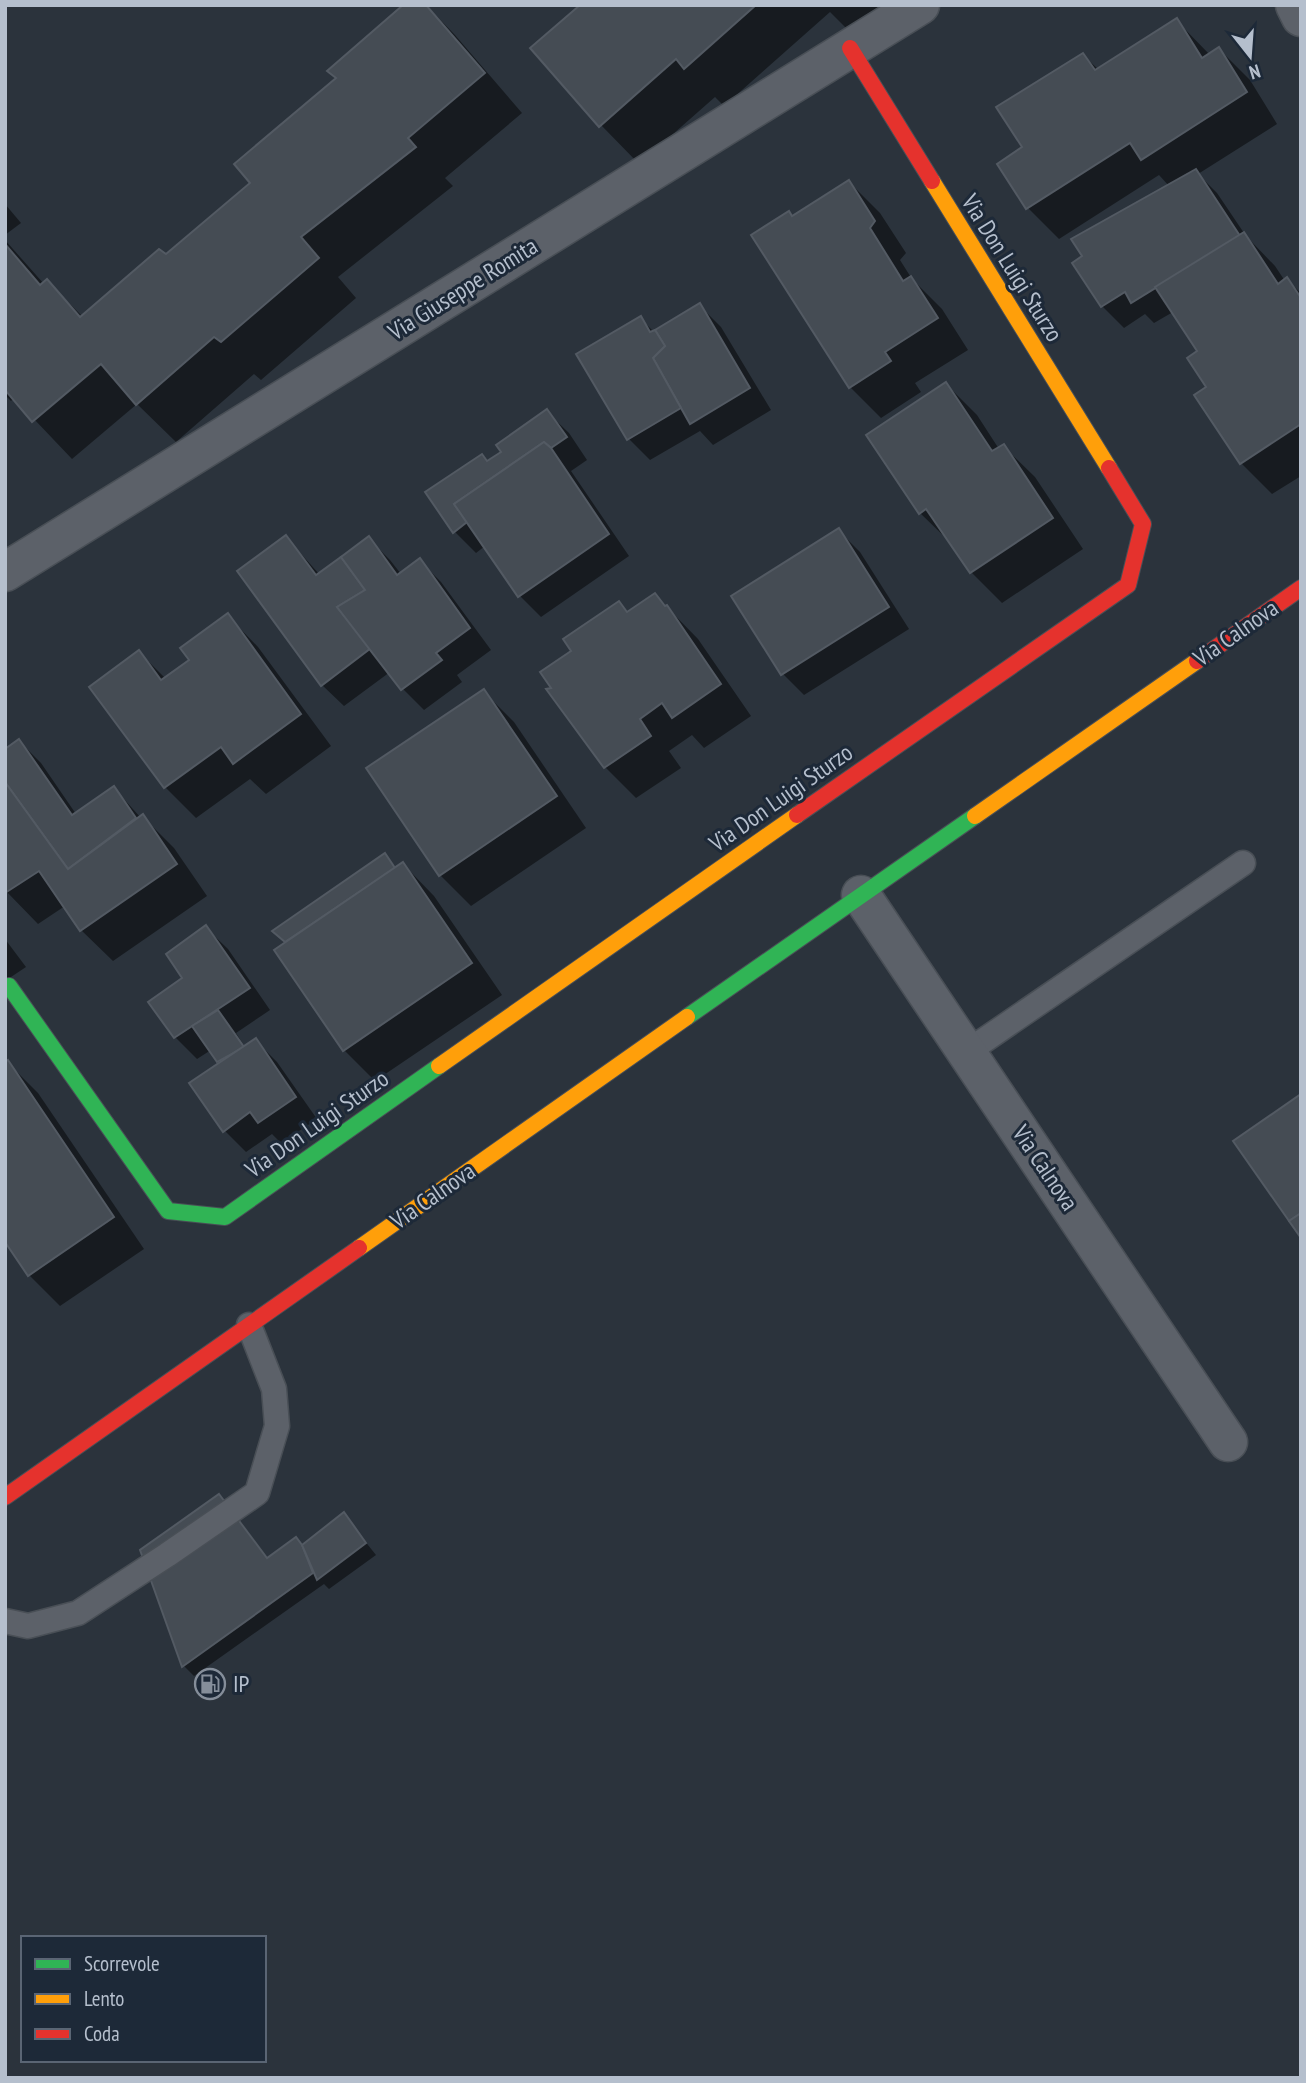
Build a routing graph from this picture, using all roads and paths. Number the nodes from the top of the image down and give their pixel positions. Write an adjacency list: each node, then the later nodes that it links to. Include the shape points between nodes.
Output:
1 (920, 5): 4 (street, Via Giuseppe Romita)
2 (1295, 5): 3 (street)
3 (1301, 17)
4 (850, 48): 5 (street, Via Giuseppe Romita); 9 (street, Via Don Luigi Sturzo, via 1143,524 1128,585 225,1217 168,1210)
5 (5, 572)
6 (1301, 588): 8 (street, Via Calnova)
7 (1243, 863): 10 (lane)
8 (861, 895): 10 (street, Via Calnova); 11 (street, Via Calnova)
9 (9, 986)
10 (967, 1052): 12 (street, Via Calnova)
11 (249, 1325): 13 (street, Via Calnova); 14 (lane, via 274,1389 277,1426 257,1493 78,1613 28,1626)
12 (1228, 1442)
13 (5, 1497)
14 (5, 1621)

